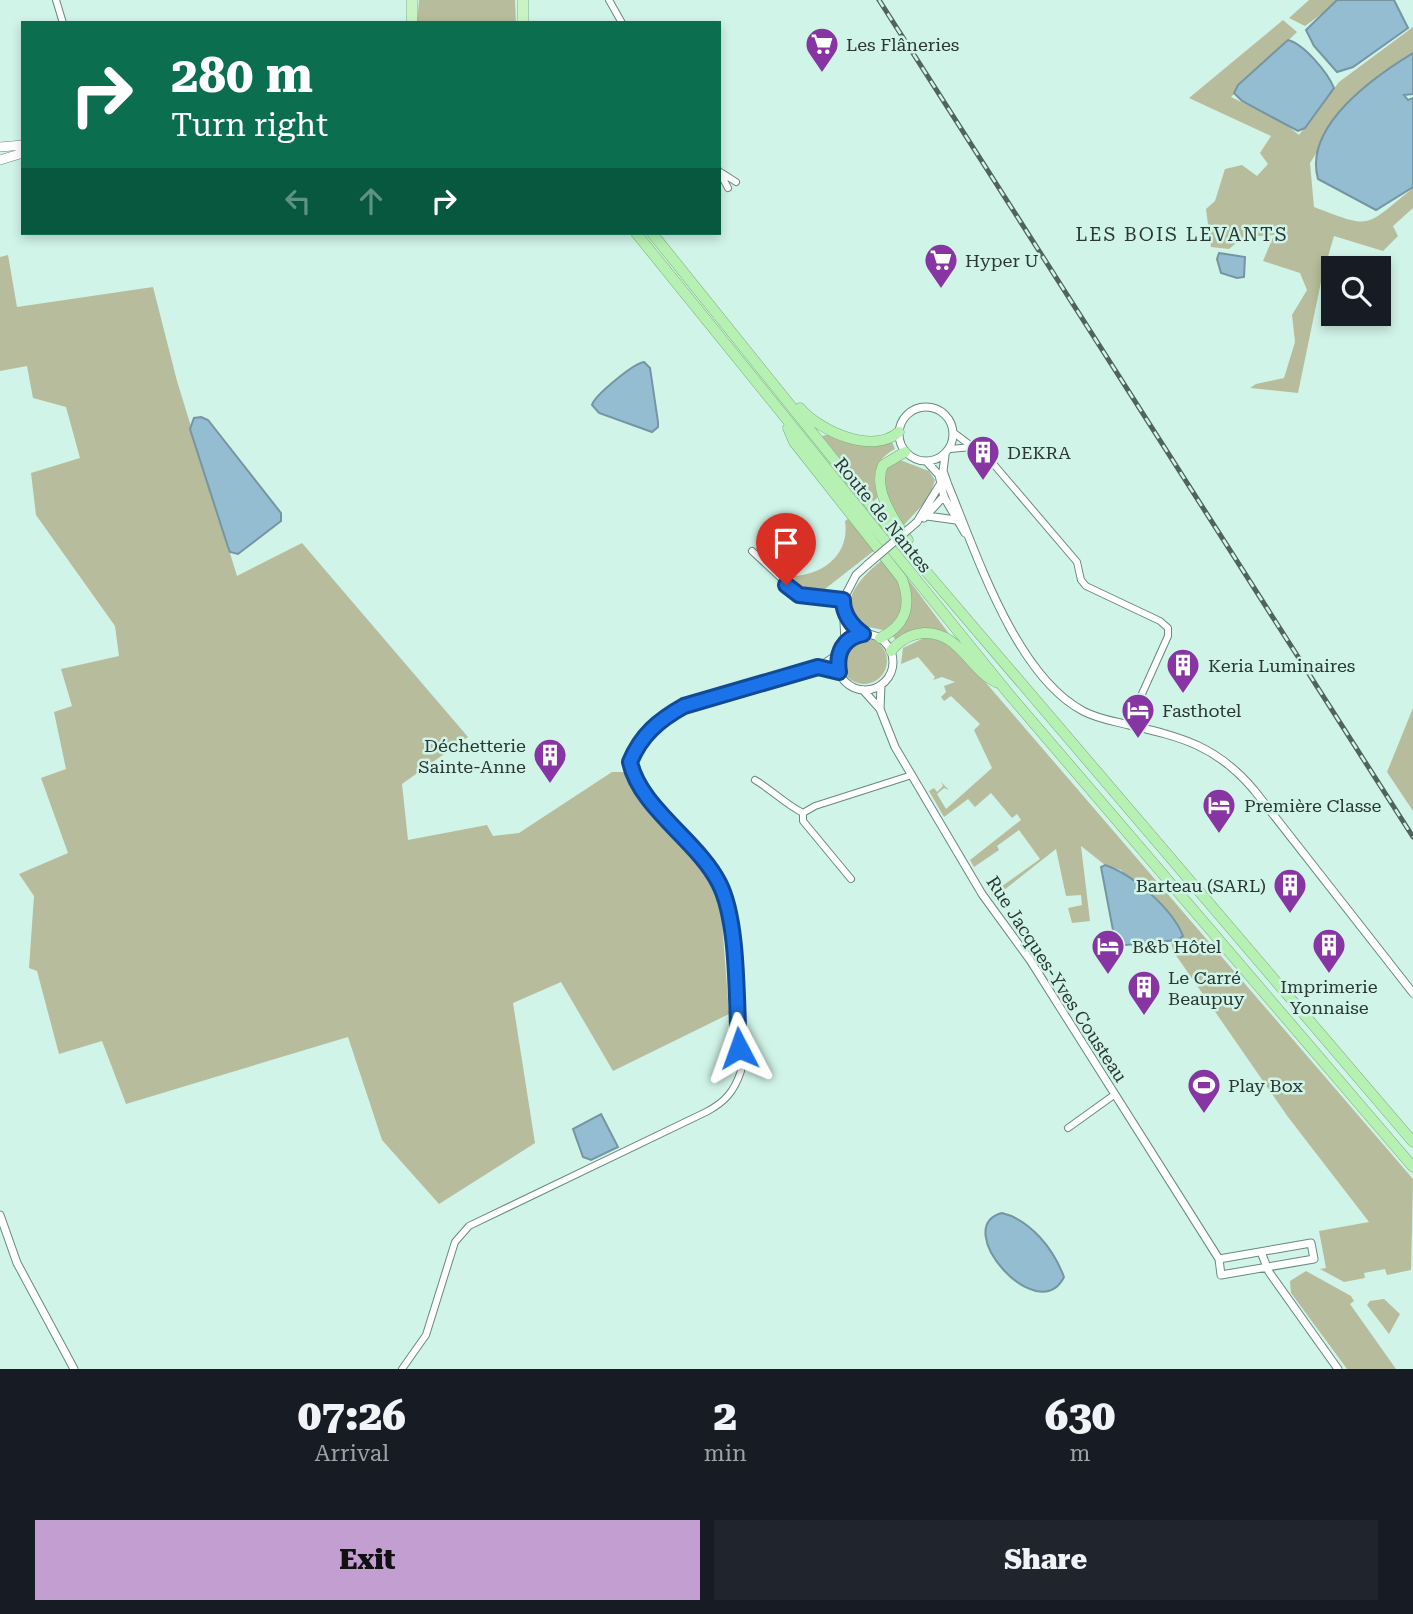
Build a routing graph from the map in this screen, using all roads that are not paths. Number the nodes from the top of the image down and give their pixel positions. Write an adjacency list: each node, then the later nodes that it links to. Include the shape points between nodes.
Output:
1 (55, 0): 5 (street)
2 (412, 0): 6 (main road)
3 (523, 0): 7 (main road)
4 (609, 0): 8 (street)
5 (62, 21)
6 (411, 21)
7 (523, 21)
8 (621, 21)
9 (21, 145): 10 (main road)
10 (0, 147)
11 (21, 154): 12 (main road)
12 (0, 160)
13 (721, 172): 15 (street)
14 (721, 173): 16 (street)
15 (736, 182)
16 (728, 188)
17 (638, 235): 20 (highway, Route de Nantes)
18 (654, 235): 19 (highway, Route de Nantes)
19 (768, 378): 21 (highway, via 786,390 811,421 827,430 874,441); 35 (highway, Route de Nantes)
20 (783, 417): 39 (highway, via 794,442 902,579 905,616 894,631); 45 (highway, Route de Nantes)
21 (899, 432): 22 (street, via 912,411 930,406 949,418); 24 (street)
22 (954, 433): 23 (street); 25 (street)
23 (972, 447): 25 (street); 49 (street, via 990,460 1077,562 1086,586 1168,628)
24 (905, 452): 26 (street); 35 (highway, via 883,465 879,482 895,522 910,543)
25 (947, 452): 26 (street); 28 (street, via 943,471)
26 (927, 462): 27 (street)
27 (939, 475): 29 (street); 32 (street, via 936,493)
28 (948, 485): 29 (street); 33 (street)
29 (944, 497): 30 (street); 31 (street)
30 (927, 516): 31 (street); 32 (street)
31 (956, 520): 33 (street)
32 (917, 522): 36 (street, bridge, via 856,575)
33 (970, 540): 49 (street, via 998,604 1049,685 1082,710)
34 (752, 551): 36 (street, via 799,595)
35 (911, 554): 57 (highway, Route de Nantes)
36 (843, 600): 37 (street)
37 (843, 609): 38 (street); 40 (street)
38 (863, 634): 39 (street); 40 (street)
39 (880, 638): 41 (street)
40 (845, 643): 42 (street)
41 (891, 651): 45 (highway, via 906,637 936,634 953,640 986,678); 46 (street, via 892,670)
42 (839, 653): 43 (street); 44 (street)
43 (818, 667): 44 (street); 64 (street, via 684,706 642,738 630,762 642,788 708,865 725,897 741,1071 736,1086 706,1112 469,1226 455,1242 426,1335)
44 (839, 672): 47 (street, via 849,684)
45 (1000, 684): 58 (highway, Route de Nantes)
46 (881, 685): 47 (street); 48 (street, Rue Jacques-Yves Cousteau)
47 (863, 690): 48 (street, Rue Jacques-Yves Cousteau)
48 (880, 709): 50 (street, Rue Jacques-Yves Cousteau)
49 (1128, 725): 54 (street, via 1184,738 1227,761)
50 (912, 775): 52 (street); 55 (street, Rue Jacques-Yves Cousteau, via 982,894 1030,960)
51 (755, 780): 52 (street)
52 (803, 813): 53 (street, via 803,821)
53 (851, 879)
54 (1413, 993)
55 (1114, 1095): 56 (street); 61 (street, Rue Jacques-Yves Cousteau)
56 (1068, 1128)
57 (1413, 1142)
58 (1413, 1167)
59 (0, 1215): 63 (street, via 17,1263)
60 (1261, 1252): 61 (street, Rue Jacques-Yves Cousteau); 62 (street); 62 (street, Rue Jacques-Yves Cousteau, via 1311,1243 1314,1259)
61 (1219, 1259): 62 (street, Rue Jacques-Yves Cousteau, via 1222,1275)
62 (1267, 1268): 65 (street)
63 (74, 1369)
64 (402, 1369)
65 (1338, 1369)

